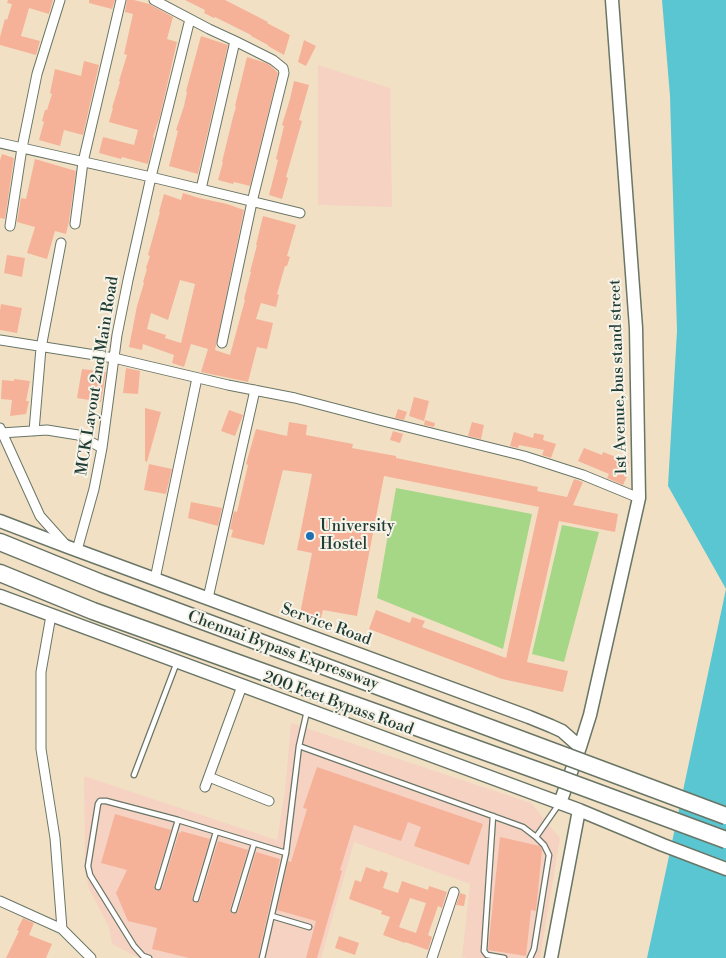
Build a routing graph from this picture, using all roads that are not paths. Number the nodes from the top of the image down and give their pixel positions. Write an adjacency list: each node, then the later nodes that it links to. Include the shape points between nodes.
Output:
1 (60, 0): 8 (street, via 36,74)
2 (120, 0): 9 (street)
3 (154, 0): 5 (street)
4 (612, 0): 26 (street, 1st Avenue, bus stand street, via 636,328)
5 (190, 19): 6 (street); 10 (street, MCK Layout 2nd Main Road)
6 (236, 41): 11 (street); 12 (street, via 284,68)
7 (0, 143): 8 (street)
8 (22, 148): 9 (street); 15 (street)
9 (84, 162): 10 (street); 14 (street)
10 (151, 177): 11 (street); 20 (street, MCK Layout 2nd Main Road)
11 (201, 189): 12 (street)
12 (252, 202): 13 (street); 18 (street)
13 (300, 213)
14 (75, 224)
15 (10, 226)
16 (61, 243): 19 (street)
17 (0, 340): 19 (street)
18 (222, 343)
19 (41, 348): 20 (street); 24 (street)
20 (114, 358): 21 (street); 25 (street, MCK Layout 2nd Main Road)
21 (197, 378): 22 (street); 31 (street)
22 (255, 390): 26 (street, via 524,456); 33 (street)
23 (1, 430): 24 (street); 29 (street, via 40,516)
24 (34, 431): 25 (street, via 78,435)
25 (102, 448): 29 (street, MCK Layout 2nd Main Road, via 94,490)
26 (639, 498): 39 (street, 1st Avenue, bus stand street, via 590,715)
27 (0, 521): 29 (street, Service Road)
28 (0, 542): 39 (highway, Chennai Bypass Expressway, via 101,583)
29 (72, 549): 31 (street, Service Road)
30 (0, 573): 51 (highway, Chennai Bypass Expressway, bridge, via 93,610)
31 (155, 579): 33 (street, Service Road)
32 (0, 596): 34 (street, 200 Feet Bypass Road)
33 (208, 598): 39 (street, Service Road, via 537,720 562,731)
34 (53, 616): 35 (street, 200 Feet Bypass Road); 62 (street, via 41,672 41,749 54,838)
35 (177, 662): 36 (street, 200 Feet Bypass Road); 40 (lane)
36 (242, 686): 37 (street, 200 Feet Bypass Road); 41 (street)
37 (308, 710): 38 (lane); 44 (street, 200 Feet Bypass Road)
38 (299, 746): 46 (lane); 53 (lane)
39 (574, 752): 44 (street); 47 (highway, Chennai Bypass Expressway, bridge)
40 (134, 775)
41 (209, 777): 42 (street); 43 (street)
42 (205, 787)
43 (269, 801)
44 (560, 803): 45 (street, 200 Feet Bypass Road); 50 (lane)
45 (579, 810): 54 (street, 200 Feet Bypass Road); 69 (street)
46 (493, 816): 50 (lane, via 523,827); 67 (lane, via 484,951 487,955)
47 (726, 816)
48 (178, 820): 49 (lane); 55 (lane); 64 (lane, via 106,800 98,804 88,866 90,875 134,946)
49 (216, 832): 52 (lane); 57 (lane)
50 (536, 837): 68 (lane, via 549,855)
51 (726, 840)
52 (254, 844): 53 (lane); 59 (lane)
53 (286, 853): 60 (lane)
54 (726, 869)
55 (158, 888)
56 (454, 892): 66 (street)
57 (196, 899)
58 (0, 901): 62 (street)
59 (234, 910)
60 (272, 916): 61 (lane); 65 (lane)
61 (309, 927)
62 (62, 928): 63 (street)
63 (91, 958)
64 (149, 958)
65 (262, 958)
66 (432, 958)
67 (504, 958)
68 (530, 958)
69 (551, 958)

